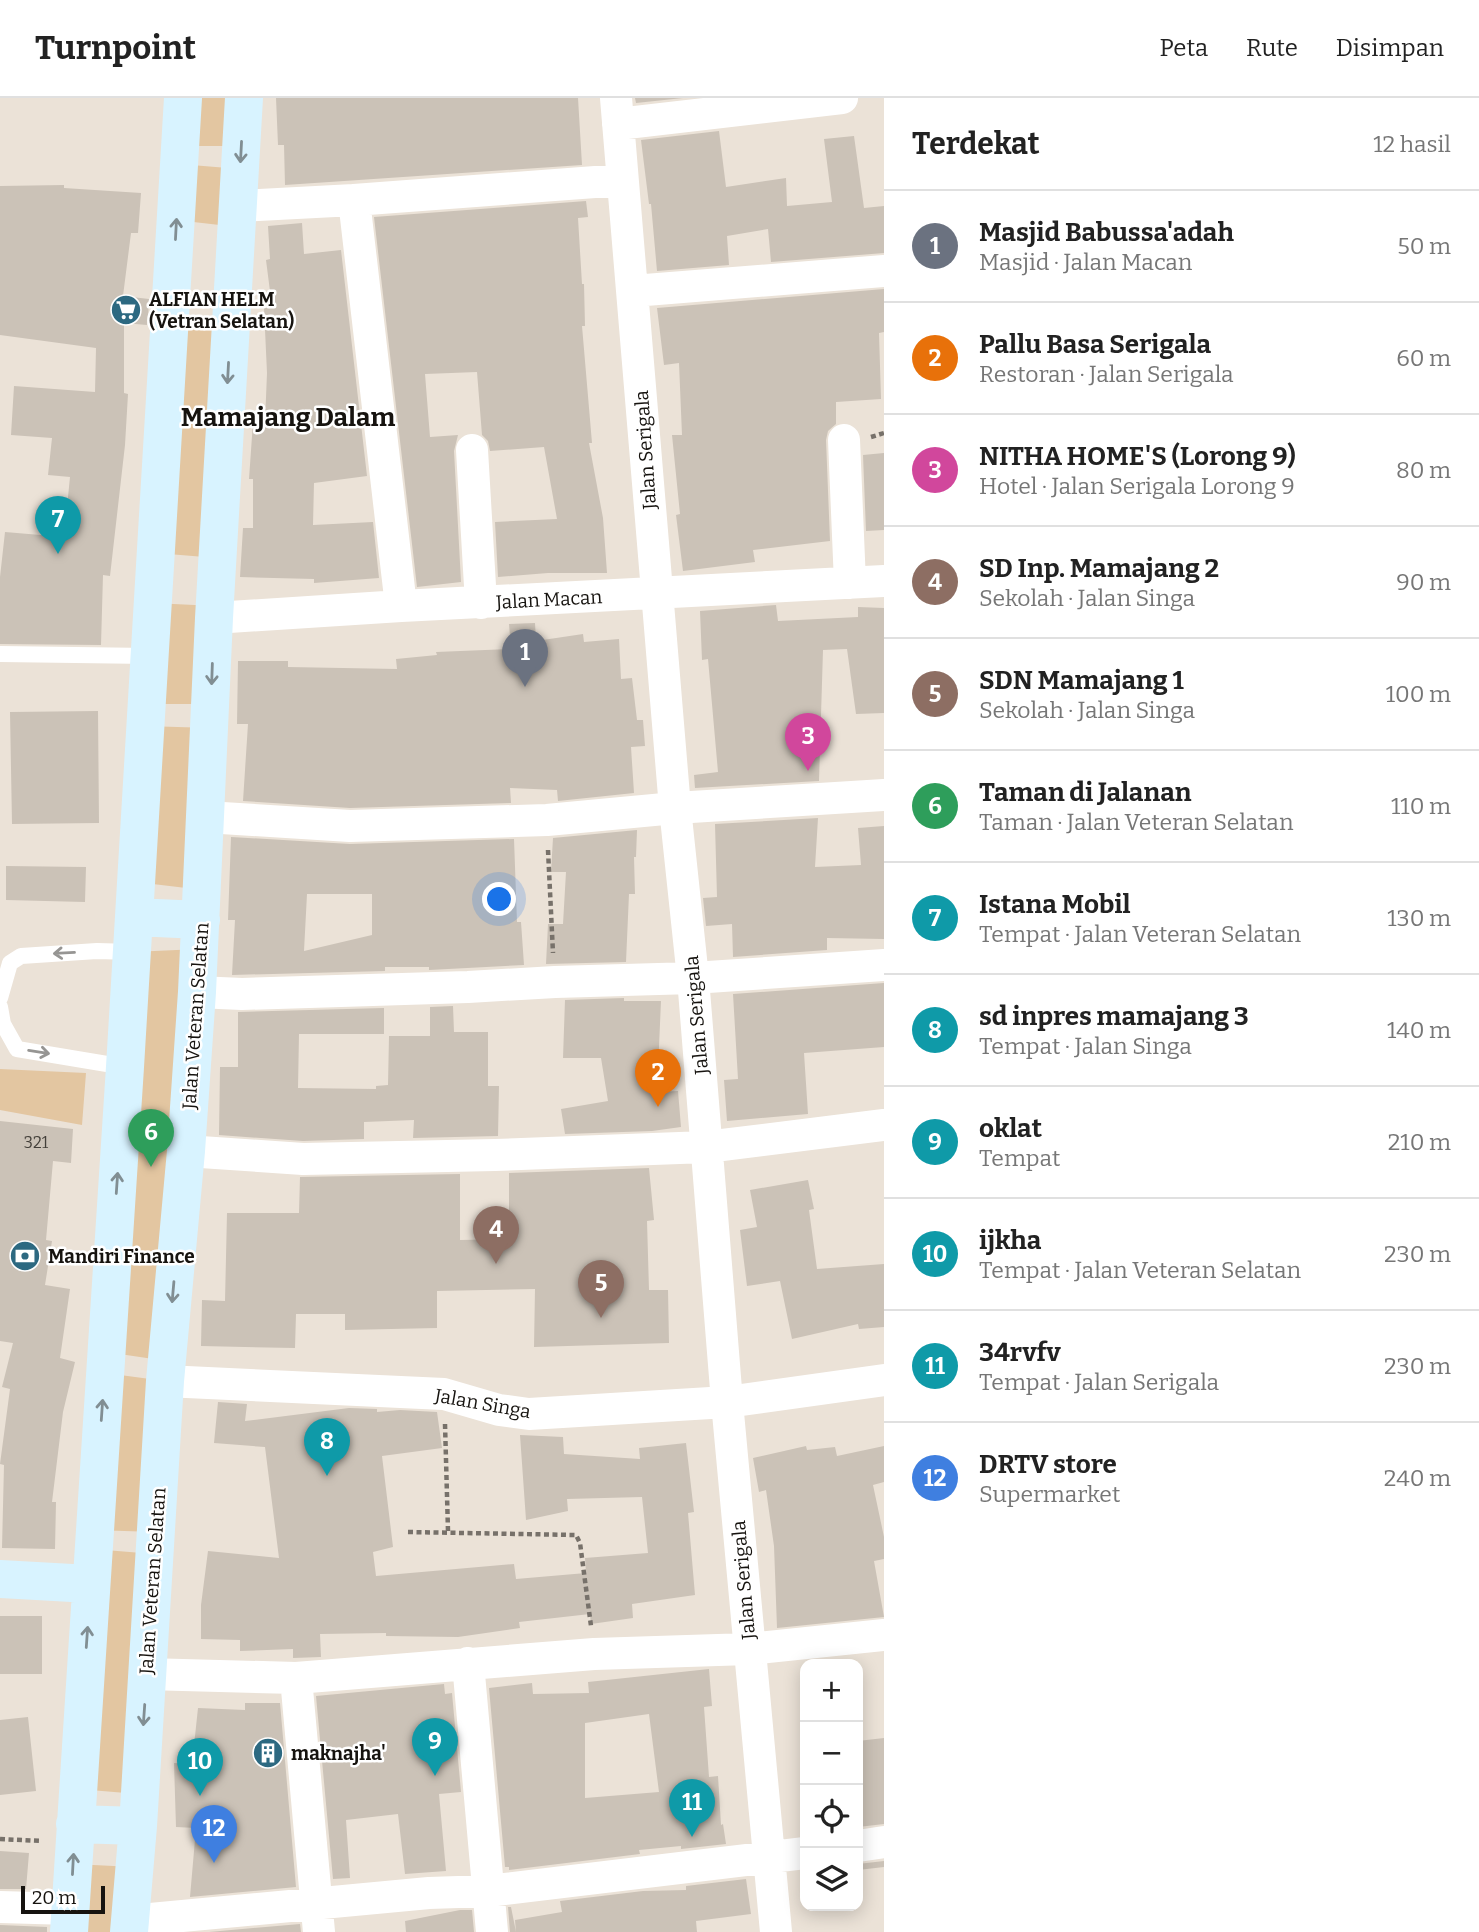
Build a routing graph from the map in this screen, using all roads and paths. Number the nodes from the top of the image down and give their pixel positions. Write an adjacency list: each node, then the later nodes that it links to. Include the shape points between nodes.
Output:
1 (183, 98): 10 (main road, one-way to 1)
2 (244, 98): 7 (main road, Jalan Veteran Selatan, one-way to 7)
3 (842, 98): 4 (street)
4 (617, 111): 5 (street, Jalan Serigala)
5 (622, 180): 6 (street); 9 (street, Jalan Serigala)
6 (354, 200): 7 (street); 18 (street)
7 (239, 206): 11 (main road, Jalan Veteran Selatan)
8 (884, 271): 9 (street)
9 (633, 291): 16 (street, Jalan Serigala)
10 (172, 297): 11 (main road); 21 (main road)
11 (232, 305): 19 (main road, Jalan Veteran Selatan, one-way to 19)
12 (844, 440): 15 (street)
13 (472, 450): 17 (street)
14 (884, 582): 15 (street, Jalan Macan)
15 (850, 583): 16 (street, Jalan Macan)
16 (656, 593): 17 (street, Jalan Macan); 23 (street, Jalan Serigala)
17 (481, 603): 18 (street, Jalan Macan)
18 (401, 606): 19 (street, Jalan Macan)
19 (214, 618): 24 (main road, Jalan Veteran Selatan, one-way to 24)
20 (0, 654): 21 (lane)
21 (150, 656): 27 (main road)
22 (884, 795): 23 (street)
23 (674, 808): 25 (street); 29 (street, Jalan Serigala)
24 (206, 817): 25 (street, via 350,826); 26 (main road, Jalan Veteran Selatan)
25 (547, 820): 30 (path)
26 (201, 920): 27 (main road); 31 (main road, Jalan Veteran Selatan)
27 (133, 935): 32 (lane, one-way to 32, via 97,951 21,956 10,963); 34 (main road)
28 (884, 965): 29 (street)
29 (693, 978): 30 (street); 36 (street, Jalan Serigala)
30 (555, 982): 31 (street, via 468,988)
31 (197, 992): 37 (main road, Jalan Veteran Selatan)
32 (0, 998)
33 (0, 1007): 34 (lane, one-way to 34, via 3,1024 18,1049)
34 (125, 1067): 45 (main road, one-way to 34)
35 (884, 1125): 36 (street)
36 (706, 1146): 37 (street, via 303,1158); 41 (street, Jalan Serigala)
37 (186, 1151): 39 (main road, Jalan Veteran Selatan, one-way to 39)
38 (884, 1380): 41 (street, Jalan Singa)
39 (165, 1381): 40 (street, Jalan Singa); 50 (main road, Jalan Veteran Selatan)
40 (444, 1394): 41 (street, Jalan Singa, via 529,1414); 42 (path)
41 (727, 1402): 47 (street, Jalan Serigala)
42 (448, 1531): 43 (path); 48 (path, via 576,1535)
43 (408, 1532)
44 (0, 1579): 45 (main road)
45 (90, 1584): 53 (main road, one-way to 45)
46 (884, 1635): 47 (street)
47 (749, 1649): 48 (street); 58 (street, Jalan Serigala)
48 (594, 1654): 49 (street)
49 (468, 1663): 51 (street); 59 (street)
50 (146, 1674): 51 (street); 52 (main road, Jalan Veteran Selatan, one-way to 52)
51 (296, 1678): 61 (street)
52 (138, 1826): 53 (main road); 63 (main road, Jalan Veteran Selatan)
53 (75, 1833): 54 (path); 62 (main road, one-way to 53)
54 (0, 1839)
55 (884, 1842): 56 (street)
56 (863, 1845)
57 (800, 1854): 58 (street)
58 (769, 1858): 59 (street); 65 (street, Jalan Serigala)
59 (488, 1891): 61 (street, via 429,1893); 64 (street)
60 (0, 1907): 62 (street)
61 (318, 1918): 63 (street)
62 (70, 1920)
63 (129, 1926)
64 (492, 1932)
65 (776, 1932)

